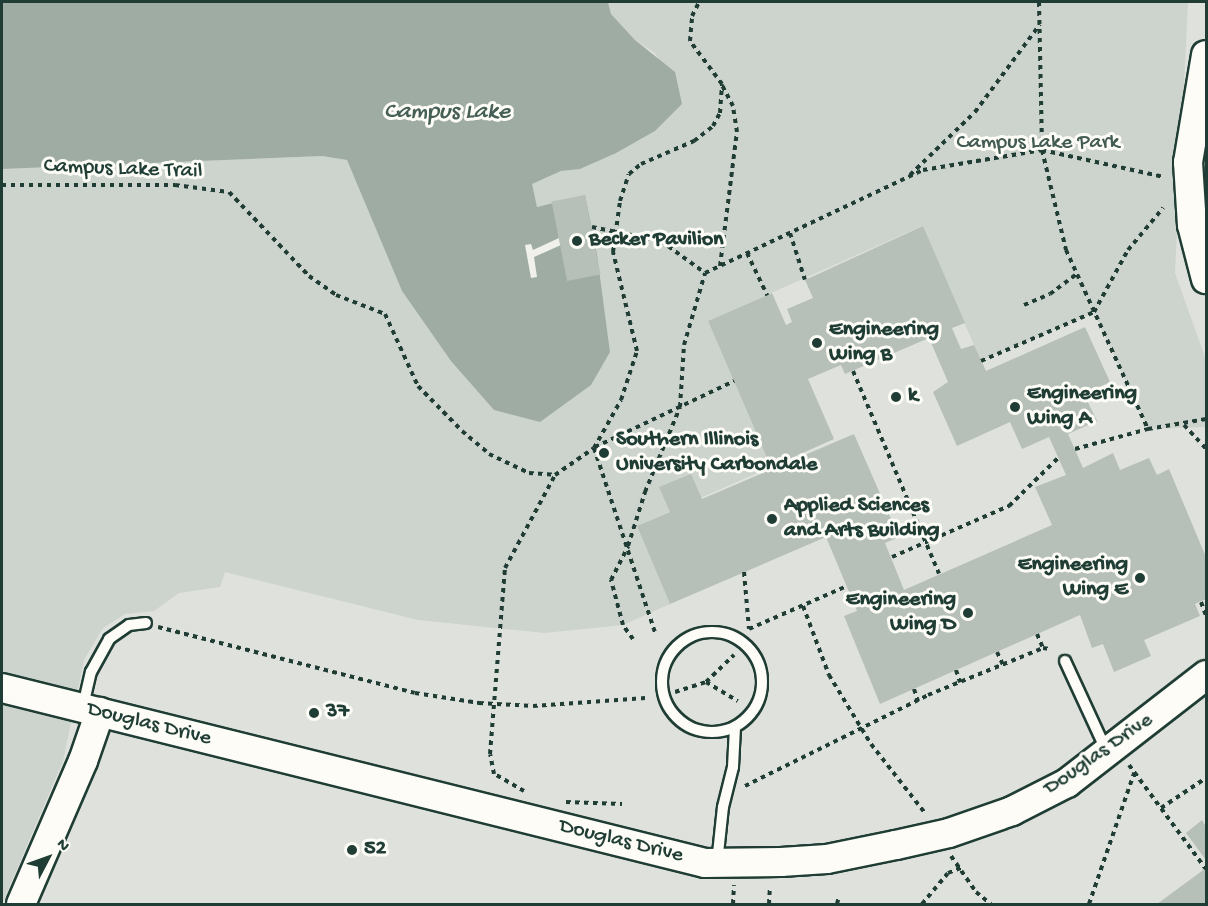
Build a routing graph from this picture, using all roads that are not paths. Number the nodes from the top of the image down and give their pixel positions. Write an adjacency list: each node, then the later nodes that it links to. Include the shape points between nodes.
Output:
1 (1206, 55): 2 (street, via 1188,162 1192,225)
2 (1206, 279)
3 (146, 623): 7 (lane, via 129,625 109,639 92,672)
4 (1065, 662): 9 (lane, via 1096,735)
5 (1206, 675): 9 (street, Douglas Drive)
6 (2, 688): 7 (street, Douglas Drive)
7 (91, 710): 10 (street, Douglas Drive, via 647,850); 11 (street, via 83,761)
8 (735, 727): 8 (lane, via 757,707 762,691 758,662 750,649 731,636 708,632 687,639 665,665 662,682 667,704 686,725 702,732); 10 (lane, via 733,767 723,807)
9 (1118, 758): 10 (street, Douglas Drive, via 1030,802 950,833 827,859)
10 (717, 862)
11 (21, 904)

